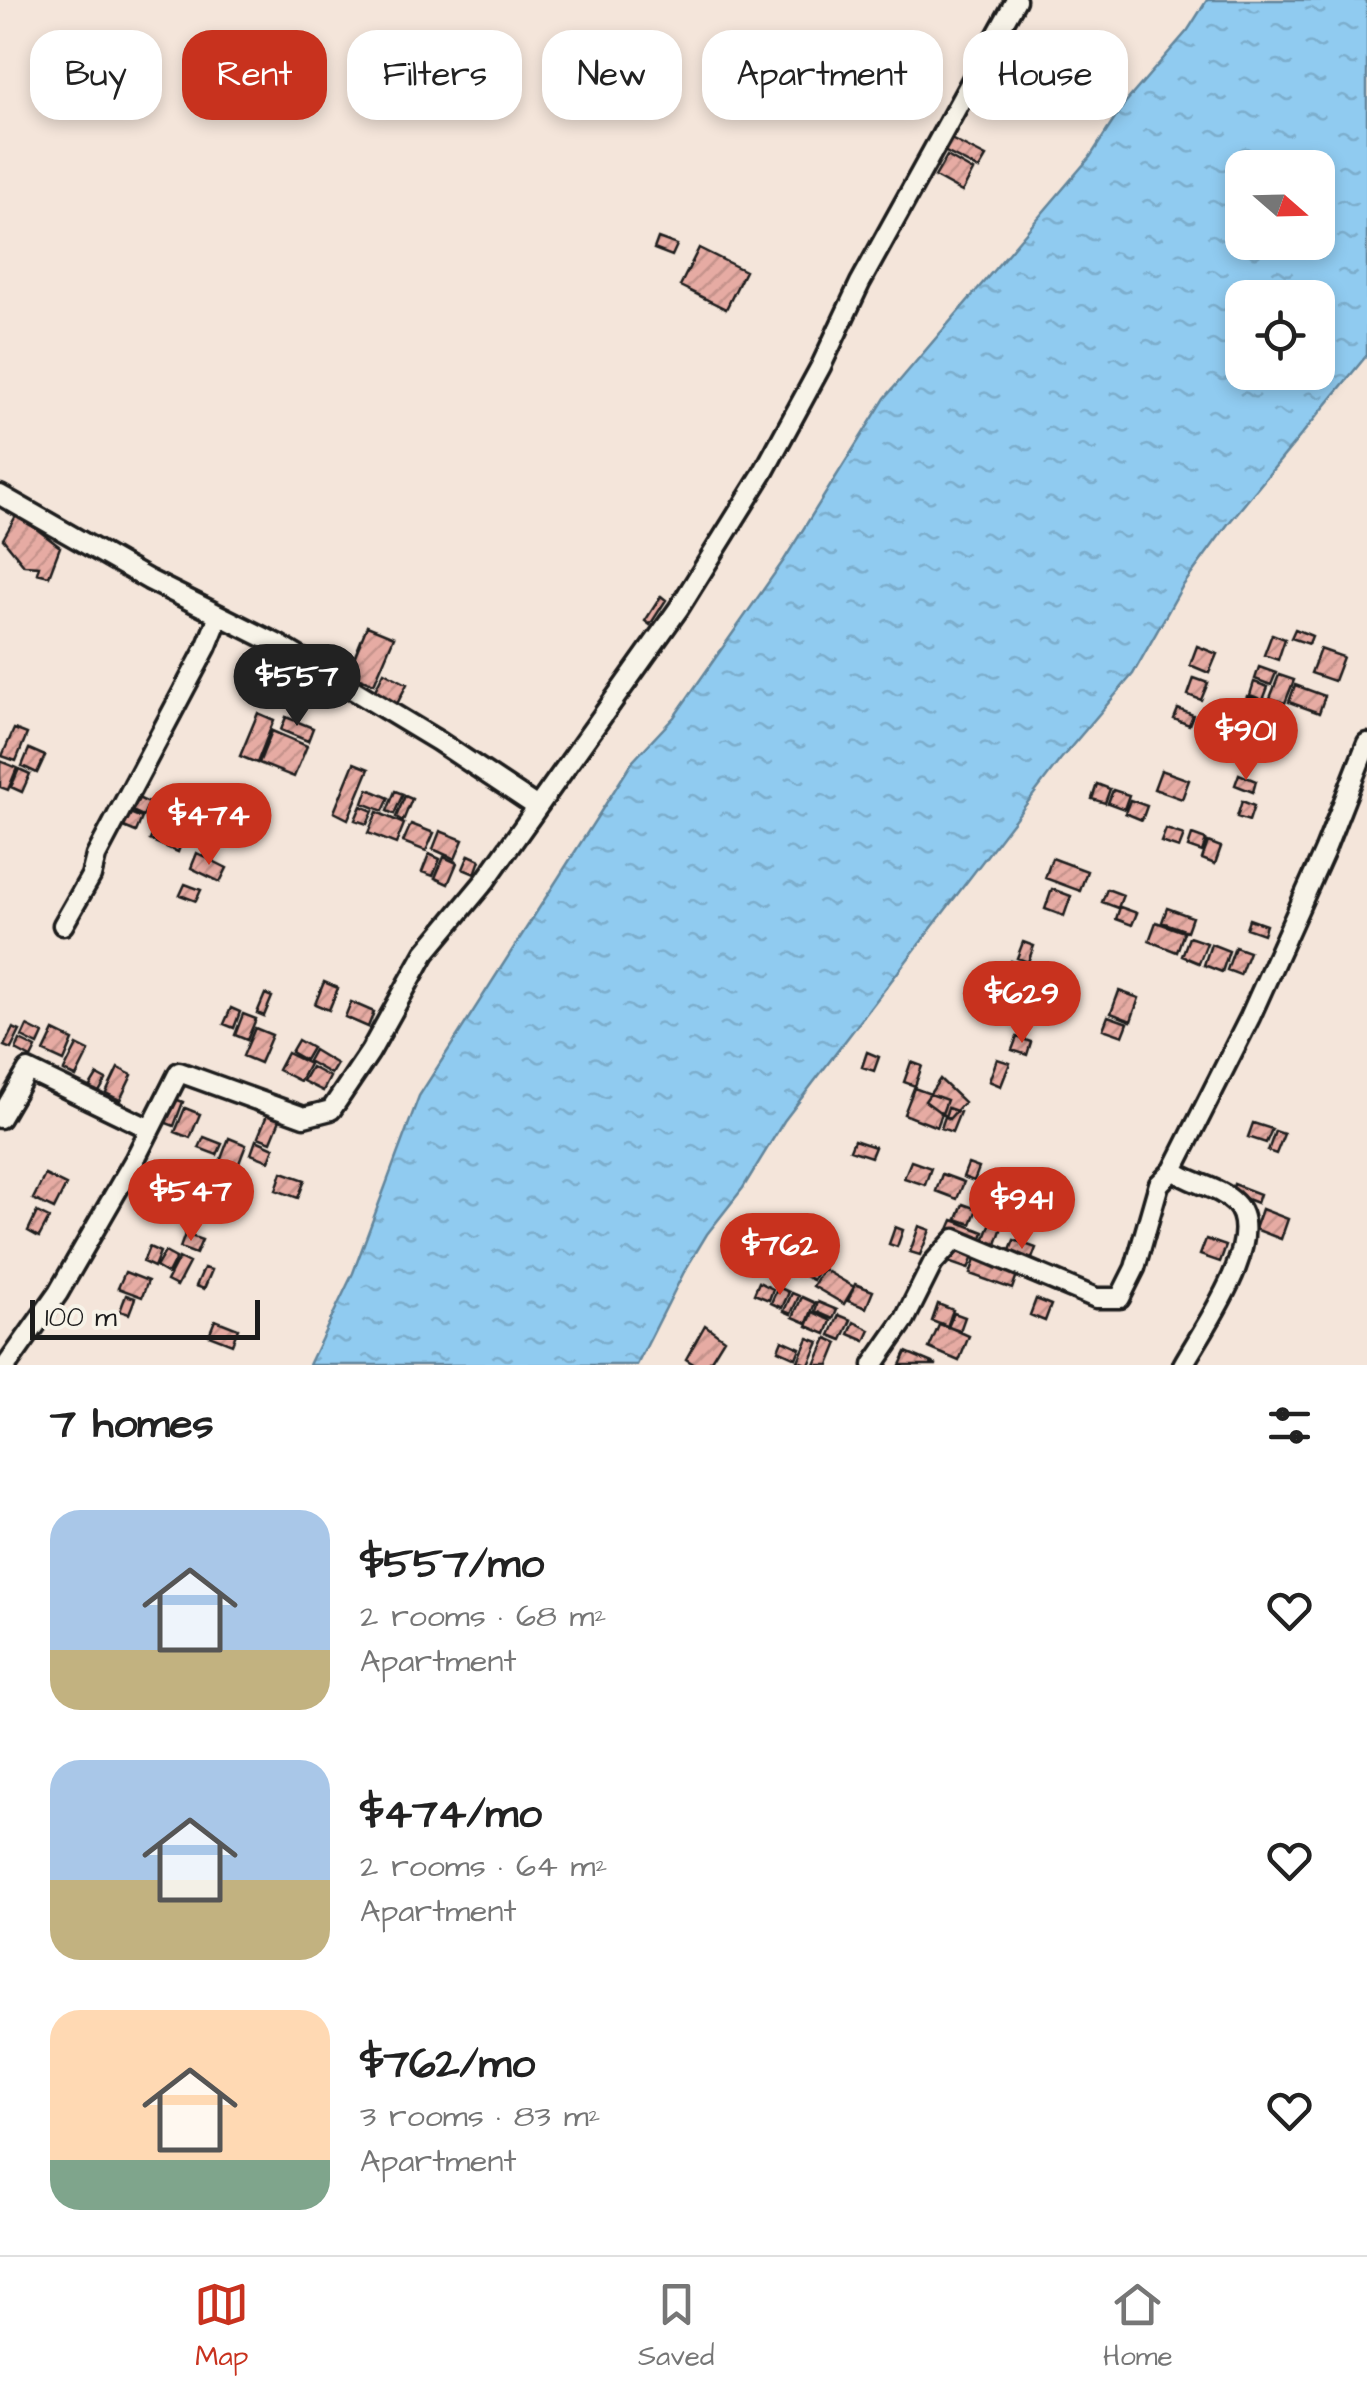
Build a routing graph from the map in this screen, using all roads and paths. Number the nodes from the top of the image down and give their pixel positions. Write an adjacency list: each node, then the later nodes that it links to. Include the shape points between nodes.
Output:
1 (1016, 0): 5 (street, via 763,473 679,608)
2 (0, 495): 3 (street)
3 (220, 616): 5 (street, via 295,654); 6 (street)
4 (1367, 743): 9 (street, via 1250,1017)
5 (538, 808): 8 (street, via 425,953 330,1110 304,1116 179,1072)
6 (63, 925)
7 (0, 1118): 8 (street, via 28,1070)
8 (150, 1129): 10 (street, via 58,1293)
9 (1173, 1170): 11 (street, via 1159,1184 1120,1298 1096,1298 954,1239); 12 (street, via 1237,1204 1245,1236 1239,1262)
10 (7, 1365)
11 (873, 1365)
12 (1183, 1365)

